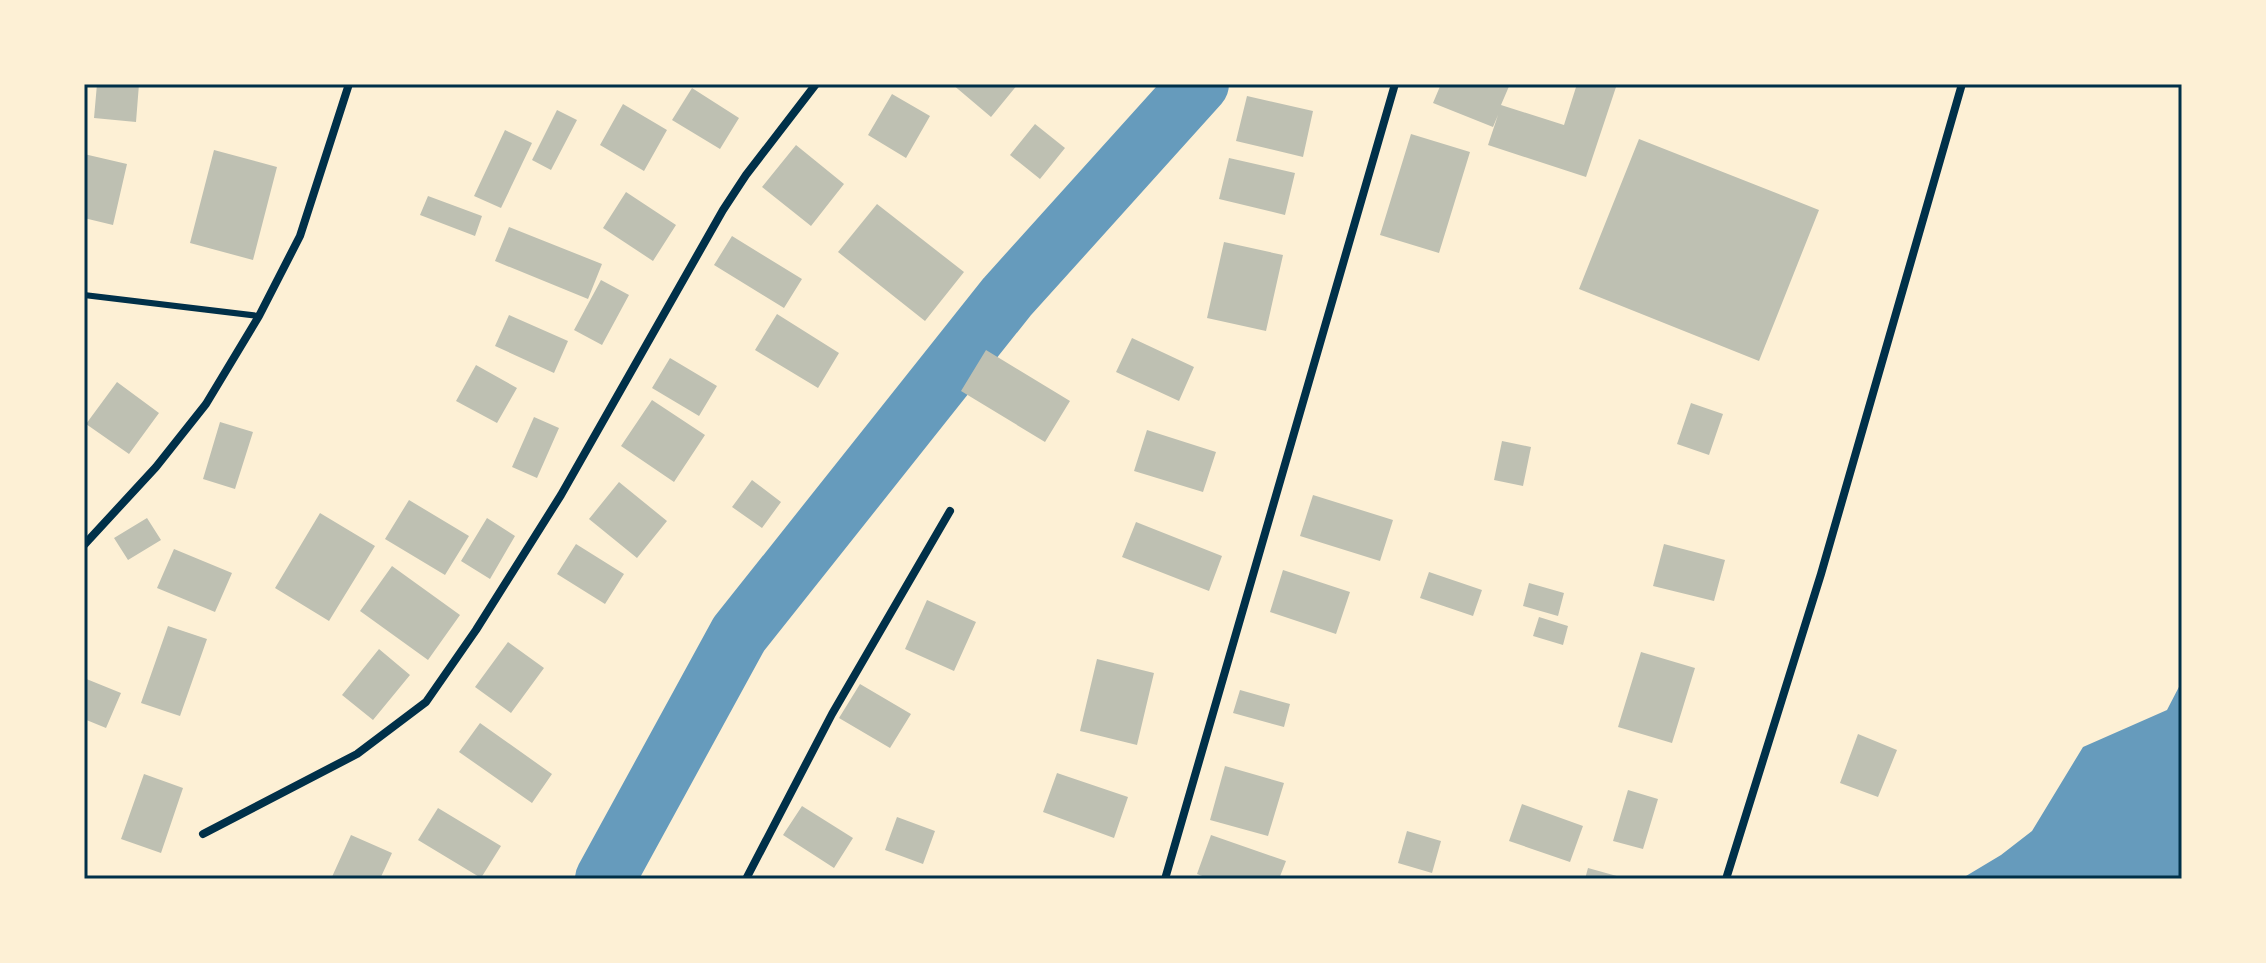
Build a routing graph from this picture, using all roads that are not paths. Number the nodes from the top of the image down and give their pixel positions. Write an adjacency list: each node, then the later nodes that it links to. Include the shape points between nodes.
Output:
1 (349, 84): 6 (street, via 300,236)
2 (816, 84): 9 (street, via 723,210 561,495 426,702 357,754)
3 (1395, 84): 11 (street)
4 (1962, 84): 12 (street, via 1821,574)
5 (84, 295): 6 (lane)
6 (259, 316): 8 (street, via 206,404)
7 (950, 511): 10 (street, via 832,714)
8 (84, 545)
9 (203, 834)
10 (746, 879)
11 (1165, 879)
12 (1726, 879)

